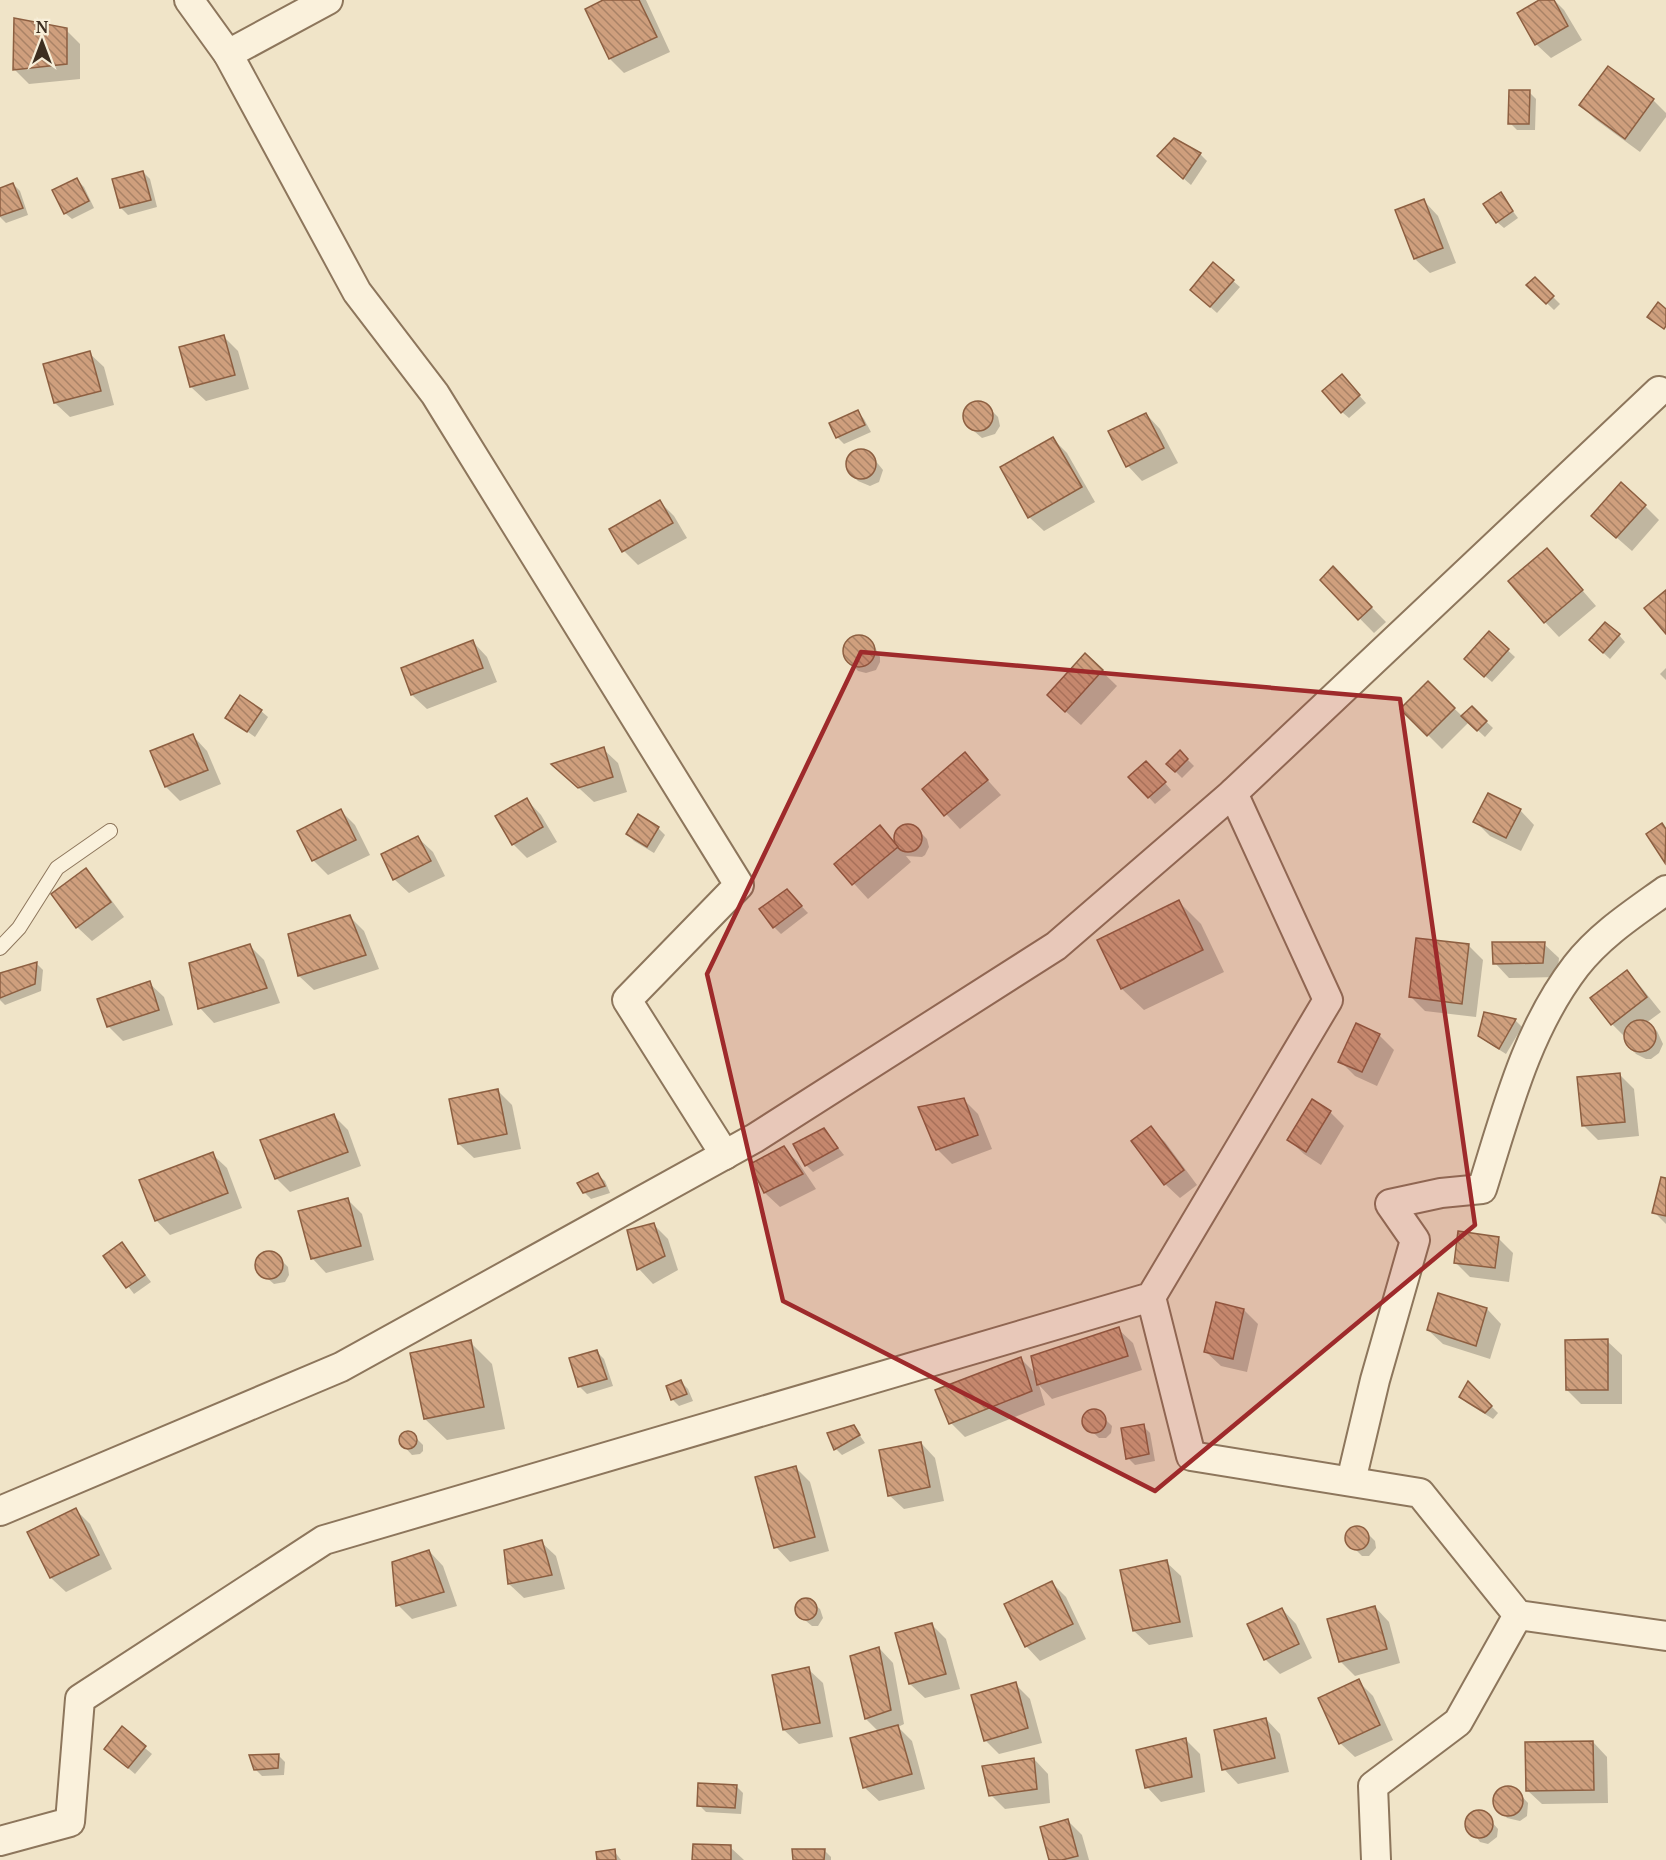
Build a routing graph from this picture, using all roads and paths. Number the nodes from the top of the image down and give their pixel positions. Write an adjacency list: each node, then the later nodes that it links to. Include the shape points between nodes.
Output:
1 (189, 0): 3 (street)
2 (328, 0): 3 (street)
3 (228, 54): 9 (street, via 357,292 435,394 739,885 627,999)
4 (1664, 388): 5 (street)
5 (1233, 793): 9 (street, via 1056,946); 10 (street, via 1328,1000)
6 (110, 831): 8 (lane, via 57,868 19,928)
7 (1666, 890): 11 (street, via 1611,929 1576,966 1550,1006 1519,1073 1482,1190 1441,1193 1390,1204 1415,1240)
8 (0, 948)
9 (725, 1155): 12 (street, via 341,1367)
10 (1151, 1297): 11 (street, via 1191,1456); 15 (street, via 324,1539 80,1699 70,1822)
11 (1351, 1481): 13 (street, via 1420,1492)
12 (0, 1511)
13 (1518, 1615): 14 (street); 16 (street, via 1458,1722 1373,1785)
14 (1666, 1636)
15 (0, 1840)
16 (1376, 1860)

